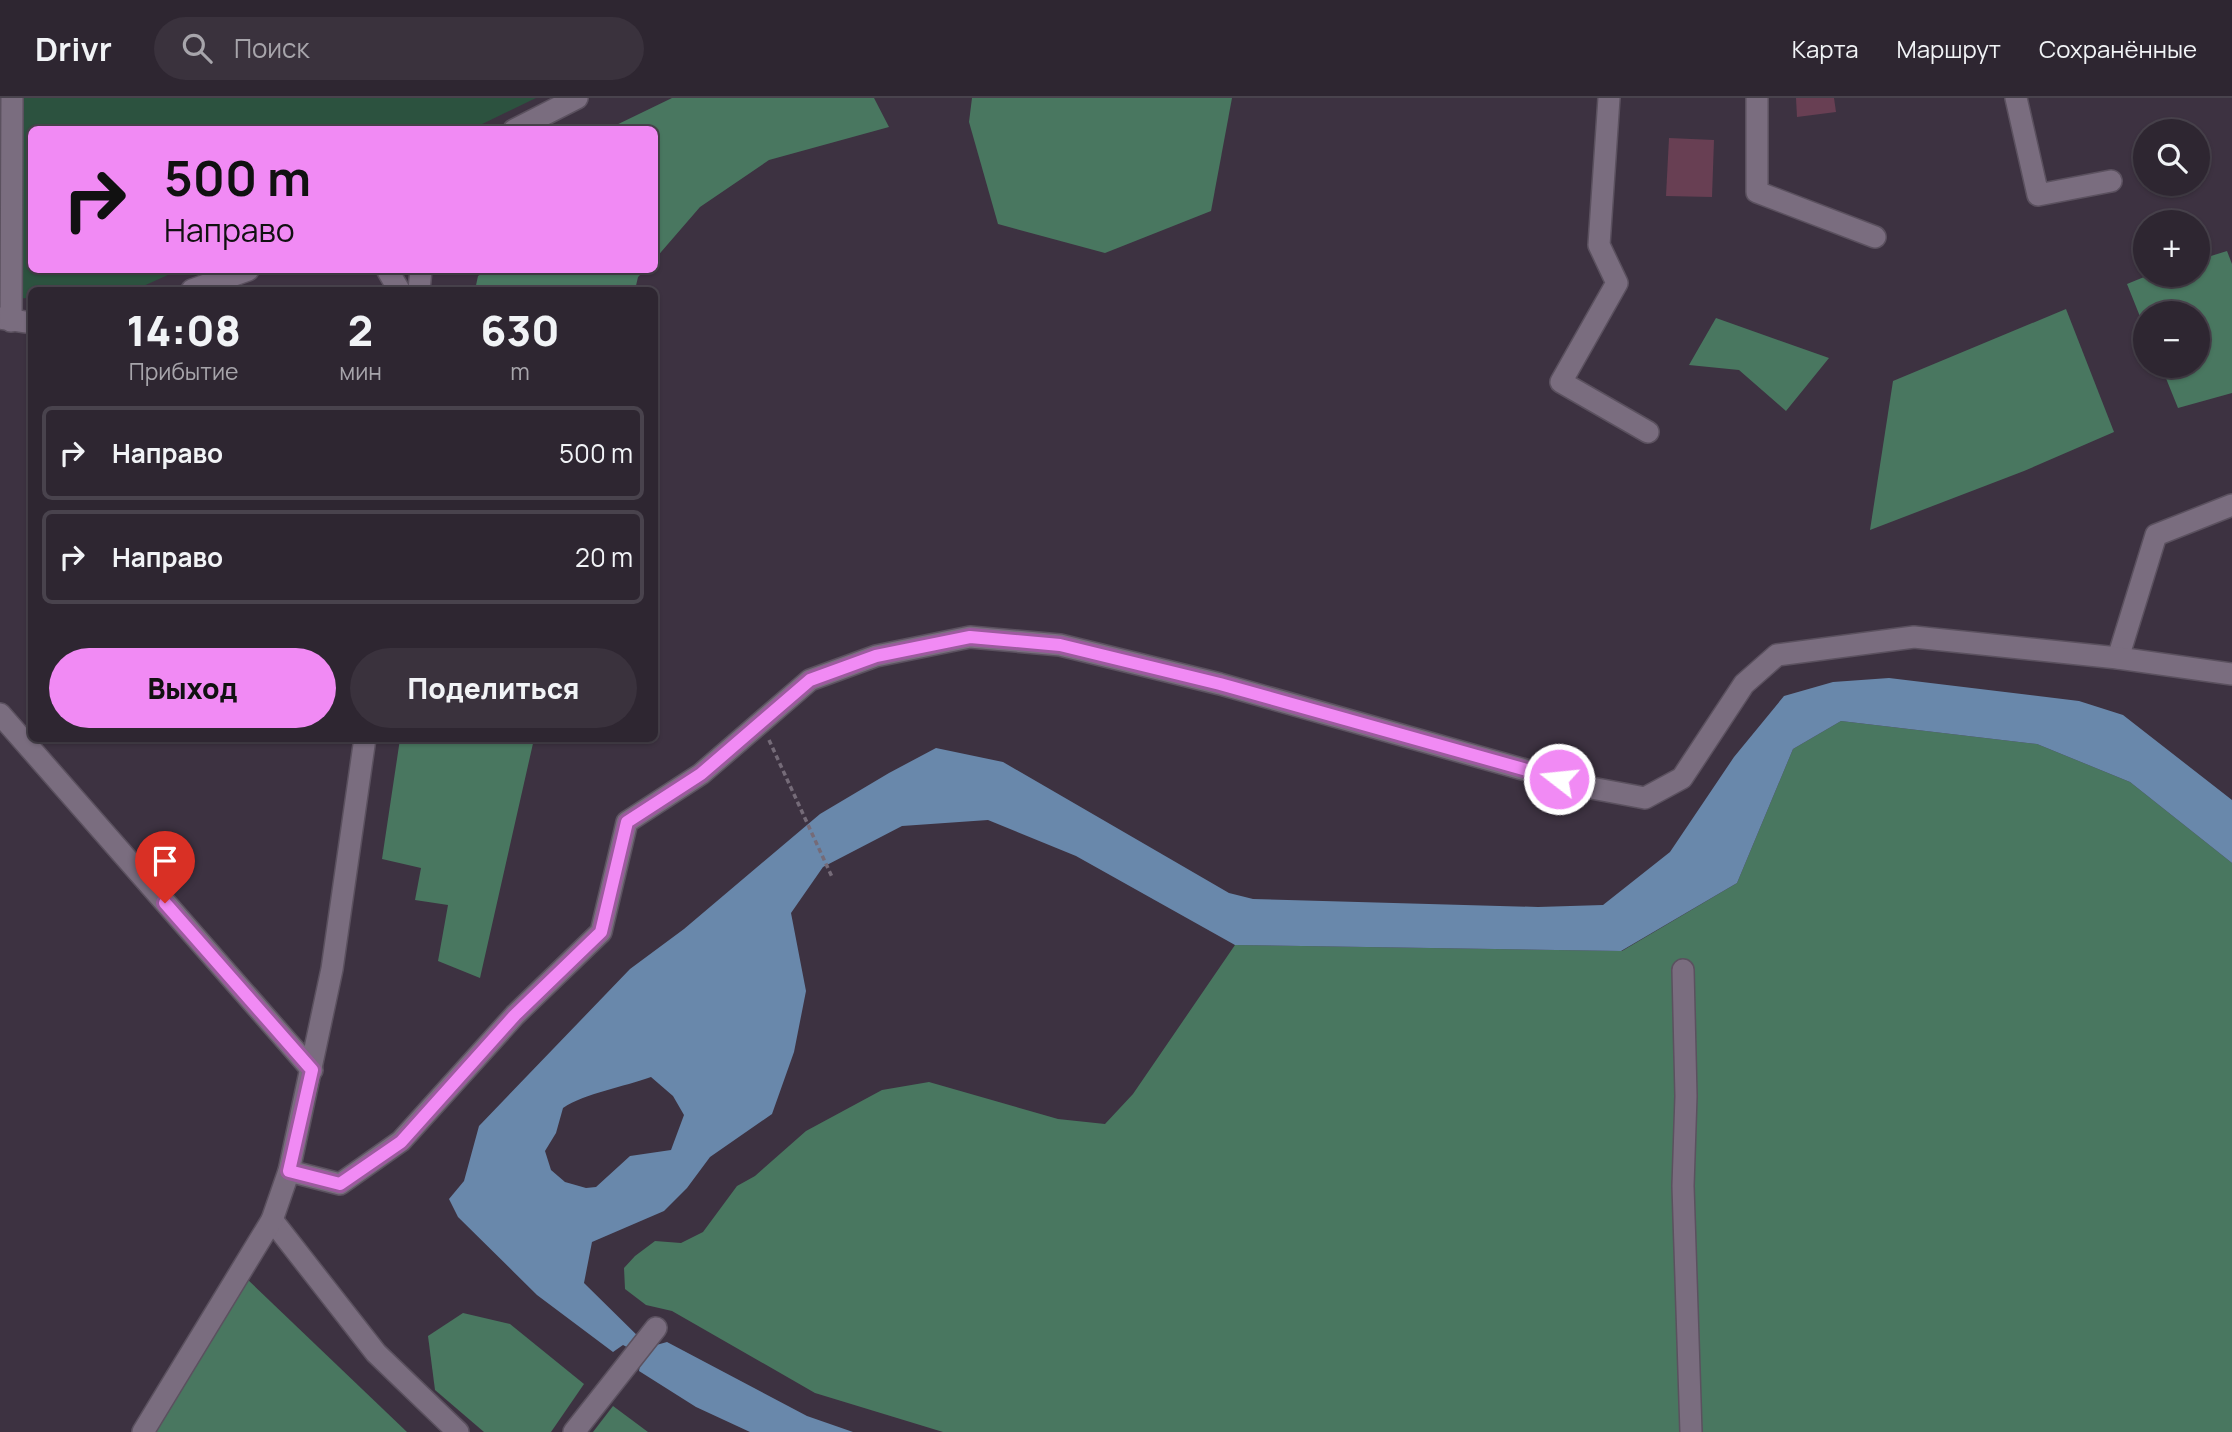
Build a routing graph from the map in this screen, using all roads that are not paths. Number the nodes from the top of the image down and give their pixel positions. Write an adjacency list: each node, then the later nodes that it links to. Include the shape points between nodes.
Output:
1 (12, 98): 11 (street)
2 (578, 98): 6 (street)
3 (1609, 98): 12 (street, via 1599,245 1617,283 1561,382)
4 (1758, 98): 8 (street, via 1757,191)
5 (2016, 98): 7 (street, via 2038,195)
6 (522, 126)
7 (2110, 181)
8 (1875, 237)
9 (240, 273): 10 (street)
10 (200, 287)
11 (14, 321)
12 (1648, 432)
13 (2232, 505): 14 (street, via 2156,535)
14 (2118, 658): 15 (street); 20 (street, via 1914,637 1777,655 1744,684 1682,778 1645,798 1586,787 1207,681 1060,645 970,637 876,656 810,680 701,774 627,822 601,932 515,1015 401,1142 340,1184)
15 (2232, 674)
16 (0, 714): 19 (street)
17 (364, 742): 19 (street, via 332,969)
18 (1683, 970): 26 (street, via 1683,1186)
19 (312, 1070): 20 (street)
20 (289, 1171): 21 (street)
21 (272, 1220): 23 (street); 24 (street, via 376,1353)
22 (656, 1328): 25 (street)
23 (143, 1432)
24 (458, 1432)
25 (574, 1432)
26 (1691, 1432)

